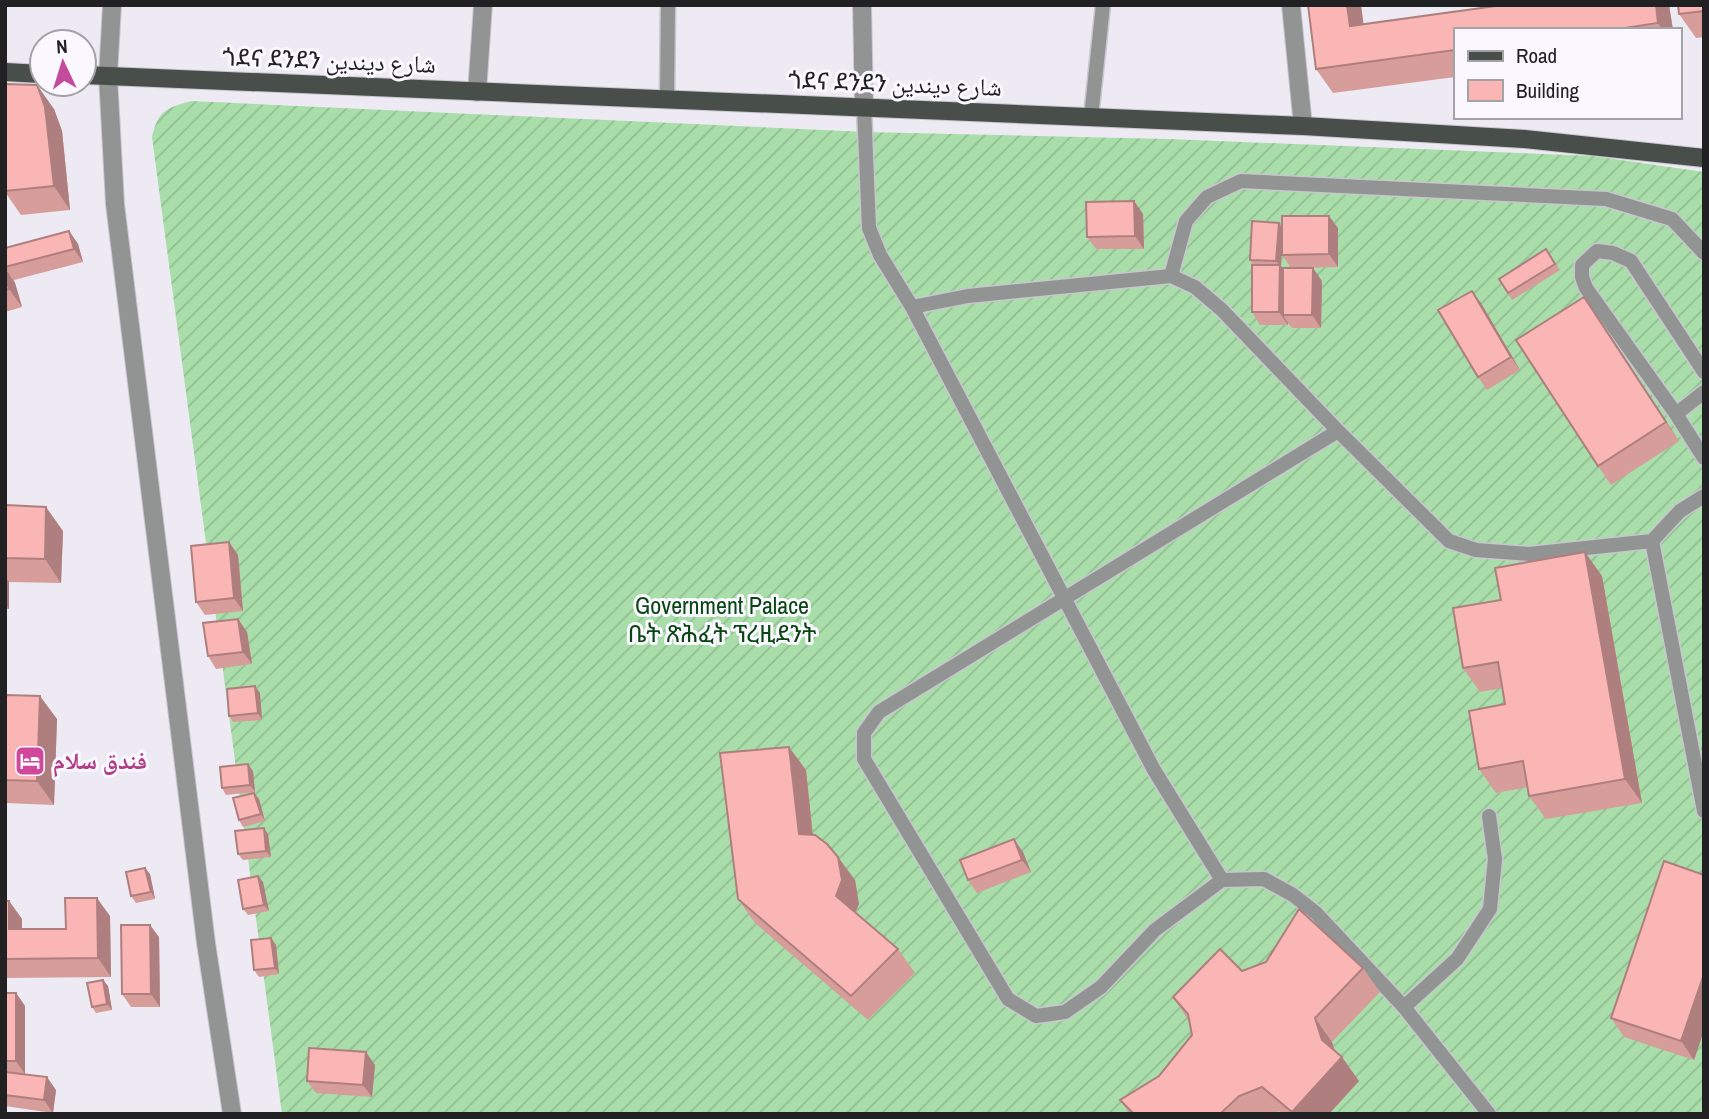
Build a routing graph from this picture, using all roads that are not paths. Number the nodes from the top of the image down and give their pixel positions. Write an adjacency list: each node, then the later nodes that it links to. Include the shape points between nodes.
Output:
1 (112, 5): 10 (street)
2 (483, 5): 11 (street)
3 (667, 5): 12 (lane)
4 (862, 5): 13 (street)
5 (1103, 5): 14 (lane)
6 (1291, 5): 15 (street)
7 (5, 72): 8 (main road)
8 (28, 73)
9 (98, 76): 10 (main road, ጎደና ደንደን شارع ديندين)
10 (108, 76): 11 (main road, ጎደና ደንደን شارع ديندين); 32 (street, via 117,218 206,943)
11 (477, 92): 12 (main road, ጎደና ደንደን شارع ديندين)
12 (667, 100): 13 (main road, ጎደና ደንደን شارع ديندين)
13 (864, 107): 14 (main road, ጎደና ደንደን شارع ديندين); 19 (lane, via 869,228)
14 (1091, 117): 15 (main road, ጎደና ደንደን شارع ديندين)
15 (1303, 126): 16 (main road, ጎደና ደንደን شارع ديندين, via 1524,139)
16 (1704, 158)
17 (1704, 253): 18 (lane, via 1672,219 1606,199 1241,181 1207,197 1186,221)
18 (1171, 276): 19 (lane, via 968,296); 23 (lane, via 1195,287 1222,310)
19 (912, 307): 27 (lane)
20 (1704, 372): 22 (lane, via 1631,261 1597,251 1582,265 1586,288)
21 (1704, 392): 22 (lane)
22 (1676, 414): 24 (lane)
23 (1338, 431): 26 (lane, via 1449,541 1476,550 1529,554); 27 (lane)
24 (1704, 458)
25 (1704, 496): 26 (lane, via 1680,512)
26 (1652, 541): 28 (lane)
27 (1063, 600): 30 (lane, via 1154,770); 30 (lane, via 879,712 864,733 864,758 1008,999 1036,1016 1065,1012 1101,987 1155,930)
28 (1704, 811)
29 (1489, 816): 31 (lane, via 1495,859 1490,909 1457,959)
30 (1222, 880): 31 (lane, via 1264,878 1293,895 1316,913)
31 (1404, 1007): 33 (lane)
32 (232, 1114)
33 (1489, 1114)

